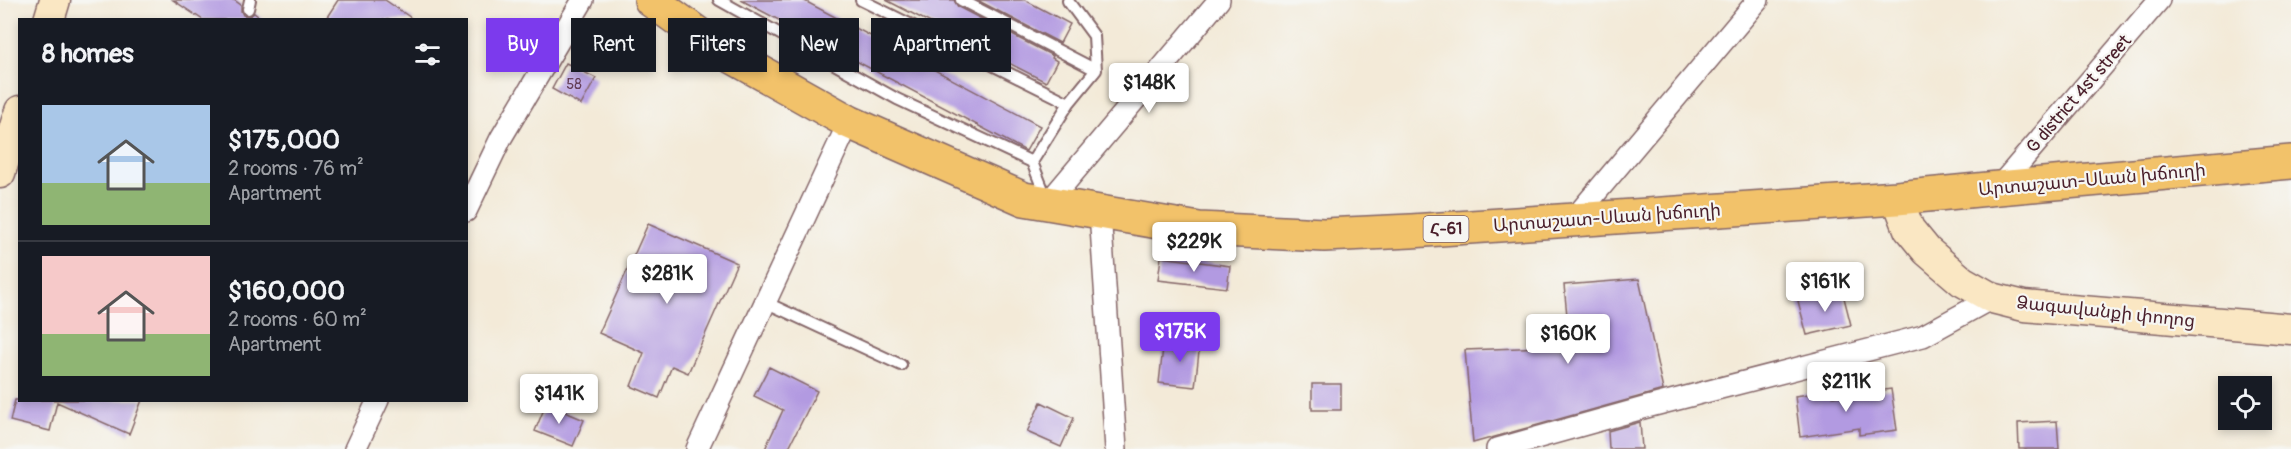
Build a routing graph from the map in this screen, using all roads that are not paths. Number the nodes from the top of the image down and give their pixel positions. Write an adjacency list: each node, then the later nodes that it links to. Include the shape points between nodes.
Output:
1 (55, 0): 11 (street)
2 (583, 0): 22 (street, via 501,138)
3 (651, 0): 14 (main road, Արտաշատ-Սևան խճուղի / Հ-61, via 719,49)
4 (719, 0): 16 (lane, via 897,99)
5 (861, 0): 13 (lane)
6 (961, 0): 12 (lane)
7 (1219, 0): 21 (street)
8 (1758, 0): 24 (street)
9 (2159, 0): 19 (street, G district 4st street)
10 (1068, 1): 12 (lane, via 1094,36)
11 (50, 18)
12 (1096, 70): 13 (lane)
13 (1069, 104): 16 (lane)
14 (849, 122): 21 (main road, Արտաշատ-Սևան խճուղի / Հ-61, via 1024,199); 26 (street)
15 (10, 128): 18 (street)
16 (1032, 162): 21 (lane)
17 (2291, 162): 19 (main road, Արտաշատ-Սևան խճուղի / Հ-61)
18 (0, 173)
19 (1998, 188): 20 (main road, Արտաշատ-Սևան խճուղի / Հ-61)
20 (1897, 198): 24 (main road, Արտաշատ-Սևան խճուղի / Հ-61); 25 (street, Ձագավանքի փողոց, via 1909,229 1927,251 1962,281)
21 (1048, 203): 23 (main road, Արտաշատ-Սևան խճուղի / Հ-61)
22 (468, 207)
23 (1100, 212): 24 (main road, Արտաշատ-Սևան խճուղի / Հ-61, via 1199,229 1324,235); 32 (street)
24 (1573, 220)
25 (1992, 298): 27 (street, Ձագավանքի փողոց, via 2024,306); 33 (street, via 1923,336)
26 (765, 302): 28 (lane); 31 (street)
27 (2291, 329)
28 (901, 364)
29 (377, 402): 30 (street)
30 (355, 449)
31 (697, 449)
32 (1116, 449)
33 (1497, 449)

